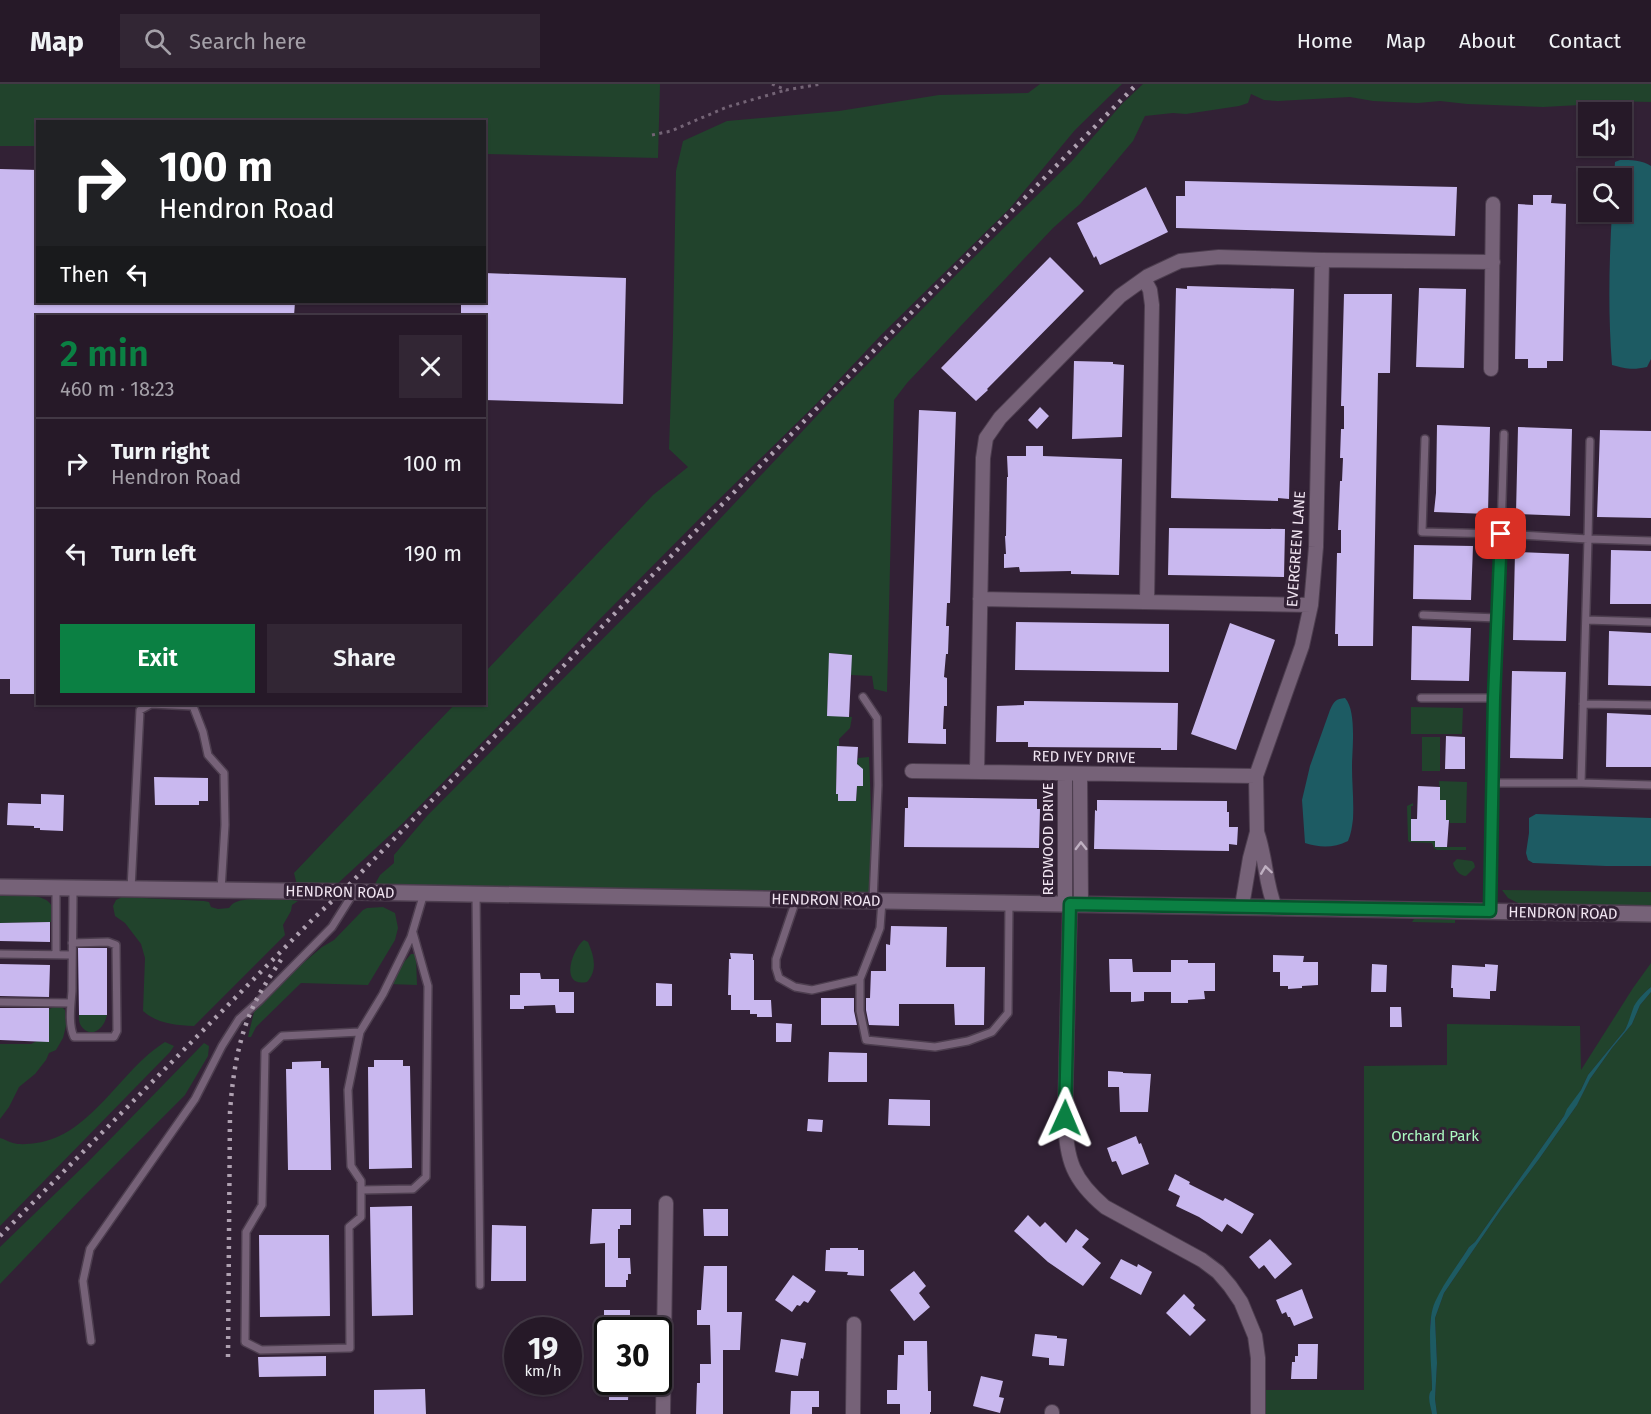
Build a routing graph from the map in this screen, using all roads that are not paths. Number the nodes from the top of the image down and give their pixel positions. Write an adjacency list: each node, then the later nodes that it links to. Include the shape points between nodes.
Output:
1 (1493, 204): 3 (street)
2 (1322, 260): 3 (street); 4 (street, via 1220,257 1180,261); 14 (street, EVERGREEN LANE, via 1316,547)
3 (1493, 262): 5 (street)
4 (1144, 279): 12 (street, via 1120,296 1000,418 986,438); 13 (street, via 1152,305)
5 (1491, 369)
6 (1504, 434): 9 (lane)
7 (1425, 439): 9 (lane, via 1422,532)
8 (1590, 441): 10 (lane)
9 (1501, 534): 10 (lane); 16 (lane)
10 (1588, 539): 11 (lane); 17 (lane)
11 (1651, 541)
12 (980, 599): 13 (street); 27 (street)
13 (1147, 602): 14 (street)
14 (1311, 605): 30 (street, EVERGREEN LANE, via 1302,646)
15 (1423, 615): 16 (lane)
16 (1497, 618): 21 (lane)
17 (1586, 620): 18 (lane); 22 (lane)
18 (1651, 622)
19 (863, 697): 44 (lane, via 877,718)
20 (1421, 698): 21 (lane)
21 (1494, 698): 31 (lane)
22 (1583, 704): 25 (lane); 32 (lane)
23 (149, 705): 38 (lane, via 140,710)
24 (172, 705): 39 (lane, via 193,706 208,754 224,773)
25 (1651, 705)
26 (912, 771): 27 (street, RED IVEY DRIVE)
27 (976, 772): 28 (street, RED IVEY DRIVE)
28 (1065, 774): 29 (street, RED IVEY DRIVE); 46 (street, REDWOOD DRIVE)
29 (1080, 774): 30 (street, RED IVEY DRIVE); 46 (street, one-way to 29)
30 (1256, 776): 34 (street, EVERGREEN LANE)
31 (1492, 783): 32 (lane); 49 (lane)
32 (1581, 783): 33 (lane)
33 (1651, 785)
34 (1257, 832): 47 (street, EVERGREEN LANE); 48 (street, EVERGREEN LANE, one-way to 34)
35 (0, 887): 36 (street, HENDRON ROAD)
36 (56, 888): 37 (street, HENDRON ROAD); 54 (lane)
37 (73, 888): 38 (street, HENDRON ROAD); 52 (lane)
38 (130, 889): 39 (street, HENDRON ROAD)
39 (220, 891): 40 (street, HENDRON ROAD)
40 (354, 892): 41 (street, HENDRON ROAD); 64 (lane, via 332,927 239,1019 195,1099 90,1249 84,1281)
41 (424, 893): 42 (street, HENDRON ROAD); 51 (lane)
42 (476, 894): 43 (street, HENDRON ROAD); 62 (lane)
43 (796, 900): 44 (street, HENDRON ROAD); 56 (lane, via 776,959 779,978 812,990)
44 (877, 901): 45 (street, HENDRON ROAD); 56 (lane, via 880,928)
45 (1009, 903): 46 (street, HENDRON ROAD); 56 (lane, via 1008,1013 992,1032 935,1047 866,1040 860,1011)
46 (1072, 904): 47 (street, HENDRON ROAD); 67 (street, via 1065,1139 1076,1176 1105,1208 1202,1260 1230,1286 1255,1336)
47 (1242, 906): 48 (street, HENDRON ROAD)
48 (1275, 907): 49 (street, HENDRON ROAD)
49 (1490, 911): 50 (street, HENDRON ROAD)
50 (1651, 914)
51 (413, 932): 59 (lane); 60 (lane, via 428,986 426,1177 413,1189)
52 (72, 942): 55 (lane); 58 (lane, via 116,945 114,1037 74,1037)
53 (0, 954): 54 (lane)
54 (56, 955): 55 (lane)
55 (72, 955): 58 (lane)
56 (860, 979)
57 (0, 1002): 58 (lane)
58 (71, 1003)
59 (360, 1032): 60 (lane, via 348,1090 351,1166 361,1181); 60 (lane, via 282,1036 266,1052 262,1205 246,1232 245,1342 261,1350 350,1348 349,1227 361,1217)
60 (361, 1190)
61 (666, 1203): 65 (street)
62 (480, 1285)
63 (854, 1324): 66 (street)
64 (91, 1341)
65 (663, 1414)
66 (853, 1414)
67 (1258, 1414)

